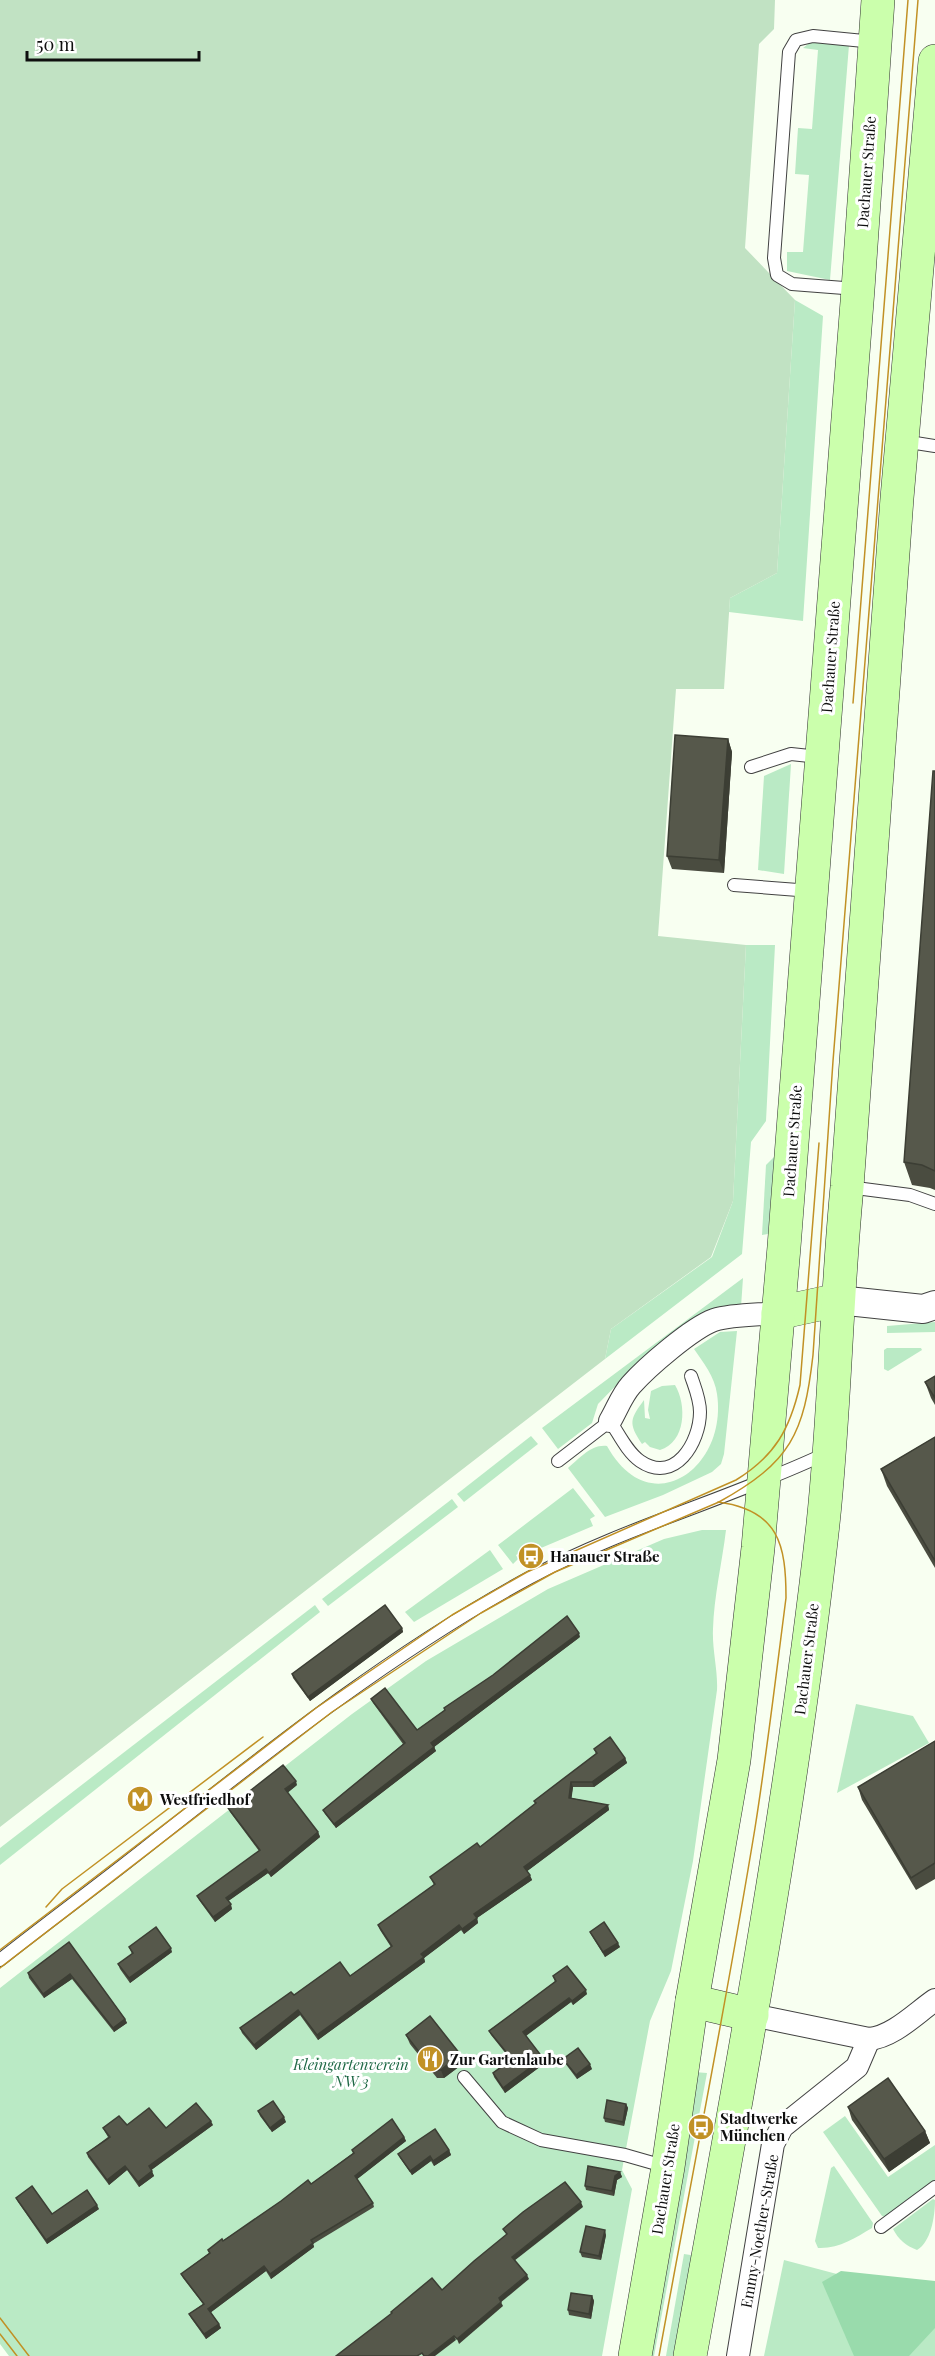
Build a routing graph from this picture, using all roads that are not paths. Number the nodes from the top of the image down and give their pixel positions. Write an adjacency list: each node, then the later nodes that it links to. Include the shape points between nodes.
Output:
1 (867, 0): 2 (lane)
2 (878, 0): 3 (main road, Dachauer Straße)
3 (874, 42): 6 (main road, Dachauer Straße); 6 (lane, via 813,36 796,40 789,52 774,258 777,275 792,284)
4 (935, 67): 5 (main road, Dachauer Straße)
5 (932, 129): 7 (main road, Dachauer Straße)
6 (858, 289): 9 (main road, Dachauer Straße)
7 (902, 441): 8 (lane); 13 (main road, Dachauer Straße)
8 (935, 446)
9 (822, 757): 10 (lane, via 791,754); 12 (main road, Dachauer Straße)
10 (751, 767)
11 (734, 885): 12 (lane)
12 (812, 891): 17 (main road, Dachauer Straße)
13 (847, 1187): 14 (lane, via 910,1195); 15 (main road, Dachauer Straße)
14 (935, 1204)
15 (837, 1300): 16 (street, via 923,1309); 17 (main road); 20 (main road, Dachauer Straße)
16 (935, 1305)
17 (778, 1313): 19 (street, via 730,1317 701,1326 657,1359 630,1386); 22 (main road, Dachauer Straße)
18 (692, 1376): 19 (lane, via 699,1398 699,1425 686,1455 673,1465 652,1467 642,1463)
19 (610, 1421): 21 (lane)
20 (828, 1452): 22 (lane); 26 (main road, Dachauer Straße, via 800,1716)
21 (558, 1461)
22 (764, 1482): 23 (lane, via 578,1555 488,1601 321,1712); 25 (main road, Dachauer Straße, via 734,1761)
23 (0, 1960)
24 (935, 2000): 27 (street, via 886,2034)
25 (692, 2001): 26 (main road); 29 (main road, Dachauer Straße)
26 (752, 2015): 27 (street); 33 (main road, Dachauer Straße)
27 (869, 2039): 34 (street, Emmy-Noether-Straße, via 857,2067 782,2127 773,2144)
28 (464, 2077): 29 (lane, via 502,2122 541,2140)
29 (668, 2167): 32 (main road, Dachauer Straße)
30 (935, 2187): 31 (lane)
31 (881, 2227)
32 (635, 2356)
33 (690, 2356)
34 (738, 2356)

